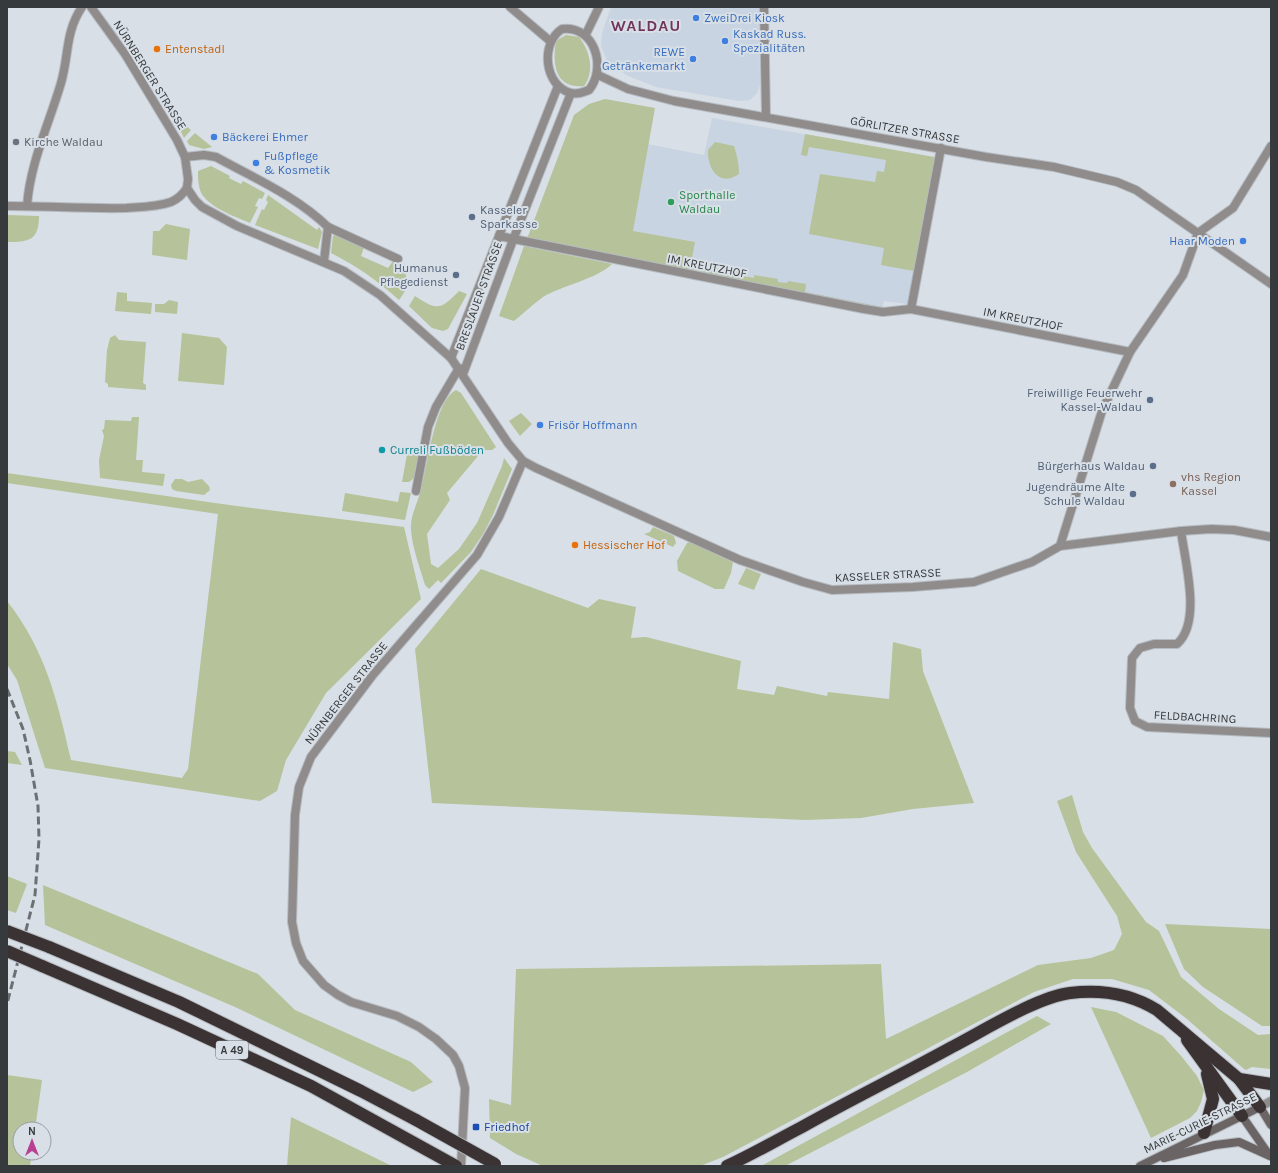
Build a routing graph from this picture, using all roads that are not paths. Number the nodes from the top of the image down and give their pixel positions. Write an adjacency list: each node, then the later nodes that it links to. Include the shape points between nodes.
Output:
1 (82, 7): 17 (street, via 70,29 62,82 31,172)
2 (91, 7): 14 (street, NÜRNBERGER STRASSE, via 125,54)
3 (510, 7): 7 (street)
4 (599, 7): 6 (street)
5 (764, 7): 11 (street)
6 (586, 34): 7 (street, via 562,29); 8 (street, via 592,42)
7 (550, 41): 9 (street, via 548,61 551,75)
8 (598, 75): 10 (street, via 595,84 589,90); 11 (street, GÖRLITZER STRASSE, via 616,85 667,99)
9 (558, 86): 10 (street); 20 (street, BRESLAUER STRASSE)
10 (571, 93): 21 (street, BRESLAUER STRASSE)
11 (766, 117): 13 (street, GÖRLITZER STRASSE)
12 (1271, 146): 19 (street, via 1233,208)
13 (941, 148): 19 (street, GÖRLITZER STRASSE, via 1054,167 1116,182 1136,190); 25 (street)
14 (186, 157): 15 (street, NÜRNBERGER STRASSE); 18 (street, via 216,157 280,191)
15 (187, 188): 17 (street, via 182,195 163,204 109,208); 23 (street, via 202,207 219,218)
16 (7, 206): 17 (street)
17 (28, 206)
18 (328, 227): 22 (street); 23 (street)
19 (1198, 233): 24 (street, GÖRLITZER STRASSE); 26 (street, via 1183,275)
20 (499, 236): 21 (street, IM KREUTZHOF); 27 (street, BRESLAUER STRASSE)
21 (513, 240): 25 (street, IM KREUTZHOF, via 864,309 883,312); 28 (street, BRESLAUER STRASSE)
22 (398, 259)
23 (324, 261): 27 (street, via 344,270 380,295)
24 (1271, 284)
25 (911, 309): 26 (street, IM KREUTZHOF)
26 (1130, 352): 33 (street, via 1102,411)
27 (451, 358): 28 (street)
28 (461, 371): 29 (street, via 508,443); 30 (street, via 436,407 428,427)
29 (523, 461): 33 (street, KASSELER STRASSE, via 740,560 832,590 974,582 1032,562); 51 (street, NÜRNBERGER STRASSE, via 499,517 477,555 372,676 311,757 299,787 295,816 292,922 303,962 312,974 338,995 351,1002 397,1016 419,1027 453,1055 460,1066 465,1088)
30 (416, 490)
31 (1181, 531): 32 (street, KASSELER STRASSE, via 1234,530); 33 (street, KASSELER STRASSE); 34 (street, FELDBACHRING, via 1190,584 1188,629 1185,638 1177,644 1154,644 1140,648 1132,658 1130,708 1135,721 1147,727)
32 (1271, 537)
33 (1060, 546)
34 (1271, 733)
35 (7, 931): 49 (highway, A 49, bridge, via 178,1002 361,1091)
36 (7, 951): 50 (highway, A 49, bridge, via 311,1086)
37 (1180, 1029): 38 (highway); 39 (highway); 46 (highway, via 1152,1007 1127,996 1109,992 1069,993 1040,1002 1004,1020 802,1126)
38 (1205, 1067): 43 (highway); 45 (highway, via 1213,1099)
39 (1239, 1079): 40 (highway); 42 (highway)
40 (1271, 1084)
41 (1271, 1101): 42 (street, MARIE-CURIE-STRASSE)
42 (1260, 1107): 43 (main road, MARIE-CURIE-STRASSE); 44 (main road)
43 (1242, 1116): 45 (main road, MARIE-CURIE-STRASSE); 47 (main road)
44 (1271, 1126)
45 (1204, 1133): 48 (main road, MARIE-CURIE-STRASSE)
46 (768, 1147): 52 (highway); 53 (highway)
47 (1271, 1156): 48 (main road, via 1239,1142 1215,1145)
48 (1150, 1161): 54 (main road, MARIE-CURIE-STRASSE)
49 (499, 1165)
50 (456, 1166)
51 (461, 1166)
52 (727, 1166)
53 (745, 1166)
54 (1140, 1166)

